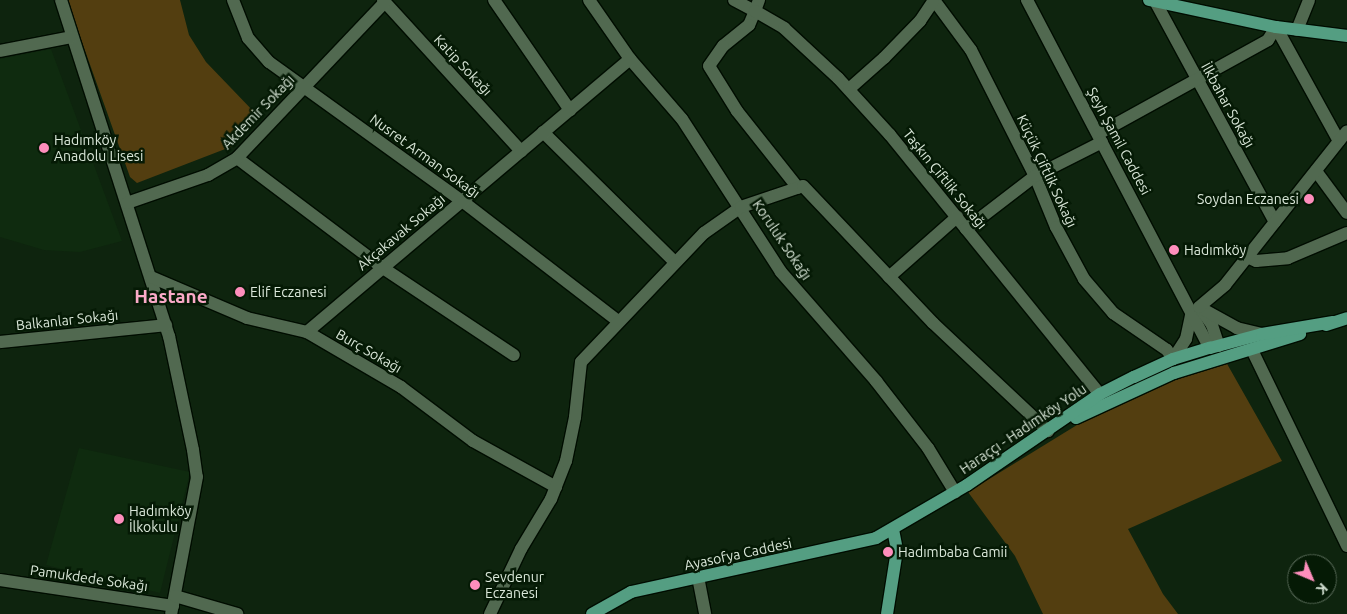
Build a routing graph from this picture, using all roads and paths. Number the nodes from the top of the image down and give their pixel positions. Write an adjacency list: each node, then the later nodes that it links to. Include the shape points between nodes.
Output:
1 (61, 0): 15 (street)
2 (233, 0): 19 (street, Nusret Arman Sokağı, via 248,38 269,62)
3 (494, 0): 21 (street)
4 (590, 0): 17 (street, Koruluk Sokağı)
5 (734, 0): 11 (street, Taşkın Çiftlik Sokağı)
6 (1027, 0): 24 (street, Şeyh Şamil Caddesi)
7 (1310, 0): 13 (street)
8 (384, 1): 19 (street, Akdemir Sokağı); 26 (street, Katip Sokağı)
9 (934, 1): 20 (street, via 920,21); 29 (street, Küçük Çiftlik Sokağı, via 971,50)
10 (1152, 1): 12 (main road); 18 (street, İlkbahar Sokağı)
11 (757, 5): 20 (street, Taşkın Çiftlik Sokağı); 30 (street, via 749,25 723,46 710,66 737,111)
12 (1276, 27): 13 (main road); 18 (street, via 1268,40); 25 (street)
13 (1297, 30): 14 (main road)
14 (1347, 36)
15 (72, 37): 16 (street); 32 (street)
16 (0, 51)
17 (630, 59): 21 (street, Akçakavak Sokağı); 33 (street, Koruluk Sokağı, via 682,118)
18 (1198, 80): 24 (street); 36 (street, İlkbahar Sokağı)
19 (304, 87): 27 (street, Akdemir Sokağı); 31 (street, Nusret Arman Sokağı)
20 (848, 90): 35 (street, Taşkın Çiftlik Sokağı, via 890,135)
21 (570, 110): 23 (street, Akçakavak Sokağı)
22 (1347, 131): 25 (street)
23 (543, 132): 26 (street, Akçakavak Sokağı); 40 (street)
24 (1100, 138): 29 (street); 44 (street, Şeyh Şamil Caddesi)
25 (1339, 141): 28 (street)
26 (521, 151): 31 (street, Akçakavak Sokağı)
27 (237, 158): 32 (street, Akdemir Sokağı, via 208,175); 41 (street)
28 (1316, 171): 34 (street); 36 (street)
29 (1035, 176): 37 (street); 55 (street, Küçük Çiftlik Sokağı, via 1056,227 1084,279 1126,325 1167,350)
30 (798, 188): 33 (street); 42 (street, via 803,186)
31 (462, 201): 41 (street, Akçakavak Sokağı); 46 (street, Nusret Arman Sokağı)
32 (127, 203): 43 (street)
33 (741, 208): 40 (street, via 704,233); 59 (street, Koruluk Sokağı, via 781,272 876,381 928,448)
34 (1347, 213)
35 (957, 217): 37 (street, Taşkın Çiftlik Sokağı); 42 (street)
36 (1275, 222): 39 (street)
37 (966, 229): 56 (street, Taşkın Çiftlik Sokağı)
38 (1347, 233): 39 (street, via 1288,258 1256,261)
39 (1247, 257): 44 (street, via 1225,285)
40 (674, 261): 46 (street)
41 (383, 268): 49 (street, Akçakavak Sokağı); 54 (street)
42 (889, 276): 57 (street)
43 (151, 277): 48 (street); 49 (street, Burç Sokağı, via 247,318)
44 (1195, 312): 50 (street); 53 (street, Şeyh Şamil Caddesi, via 1212,325); 55 (street, via 1186,339)
45 (1347, 318): 47 (main road)
46 (618, 322): 58 (street, via 581,362 575,417 566,461)
47 (1333, 322): 50 (main road); 52 (main road)
48 (166, 325): 51 (street, Balkanlar Sokağı); 64 (street, via 197,477)
49 (307, 332): 58 (street, Burç Sokağı, via 401,387 473,440)
50 (1262, 334): 53 (main road)
51 (0, 342)
52 (1252, 350): 53 (main road); 61 (street)
53 (1216, 351): 55 (main road, Haraççı - Hadımköy Yolu); 57 (main road)
54 (514, 355)
55 (1173, 359): 56 (main road, Haraççı - Hadımköy Yolu)
56 (1100, 394): 57 (main road, Haraççı - Hadımköy Yolu)
57 (1050, 430): 59 (main road, Haraççı - Hadımköy Yolu)
58 (556, 487): 66 (street)
59 (955, 492): 60 (main road, Haraççı - Hadımköy Yolu)
60 (893, 530): 62 (main road, Ayasofya Caddesi, via 843,547); 69 (main road, via 897,550)
61 (1347, 546)
62 (698, 577): 67 (main road, Ayasofya Caddesi, via 631,592); 68 (street)
63 (0, 580): 64 (street, Pamukdede Sokağı)
64 (173, 605): 65 (street, Pamukdede Sokağı)
65 (237, 614)
66 (490, 614)
67 (592, 614)
68 (705, 614)
69 (887, 614)

